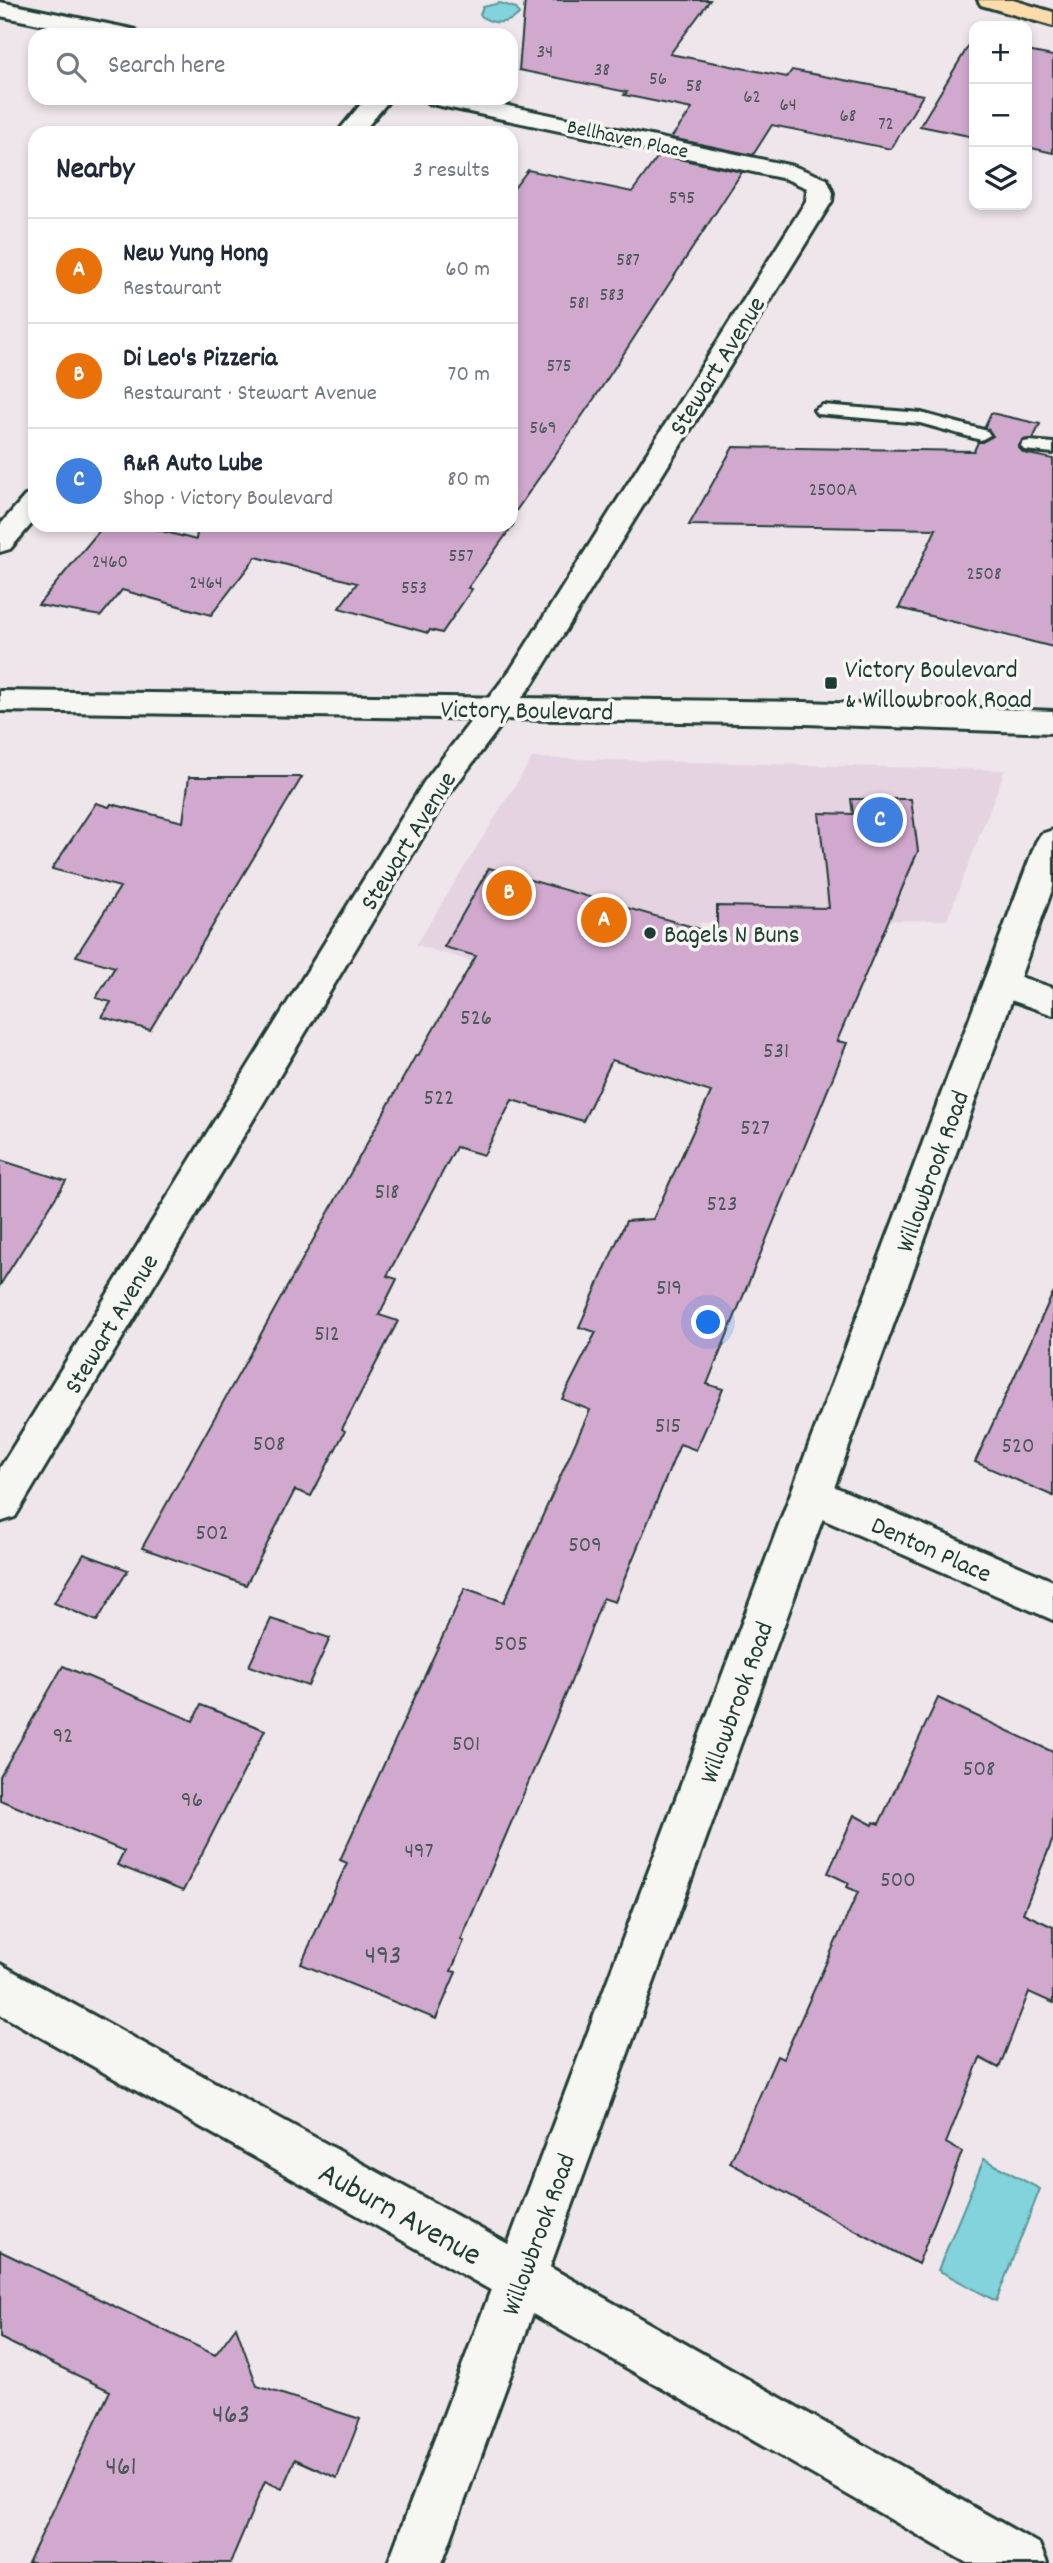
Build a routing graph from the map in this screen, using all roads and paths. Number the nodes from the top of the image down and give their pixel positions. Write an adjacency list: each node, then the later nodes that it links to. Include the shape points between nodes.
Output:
1 (989, 0): 3 (main road)
2 (0, 9): 4 (street)
3 (1053, 19)
4 (93, 28)
5 (373, 105): 7 (street)
6 (469, 105): 8 (street, Bellhaven Place, via 793,173)
7 (355, 126)
8 (818, 184): 16 (street, Stewart Avenue, via 819,201)
9 (823, 410): 10 (lane, via 922,418)
10 (981, 435)
11 (1030, 446): 12 (lane)
12 (1053, 448)
13 (28, 510): 14 (street)
14 (0, 543)
15 (0, 701): 16 (street, Victory Boulevard)
16 (497, 709): 17 (street, Victory Boulevard); 22 (street, Stewart Avenue, via 435,790)
17 (1053, 722)
18 (1053, 842): 19 (street, Willowbrook Road)
19 (1000, 983): 20 (street); 21 (street, Willowbrook Road)
20 (1053, 1002)
21 (812, 1495): 23 (street, Denton Place); 25 (street, Willowbrook Road)
22 (0, 1504)
23 (1053, 1601)
24 (0, 1988): 25 (street, Auburn Avenue)
25 (521, 2279): 26 (street, Willowbrook Road); 27 (street, Auburn Avenue)
26 (415, 2563)
27 (1020, 2563)

